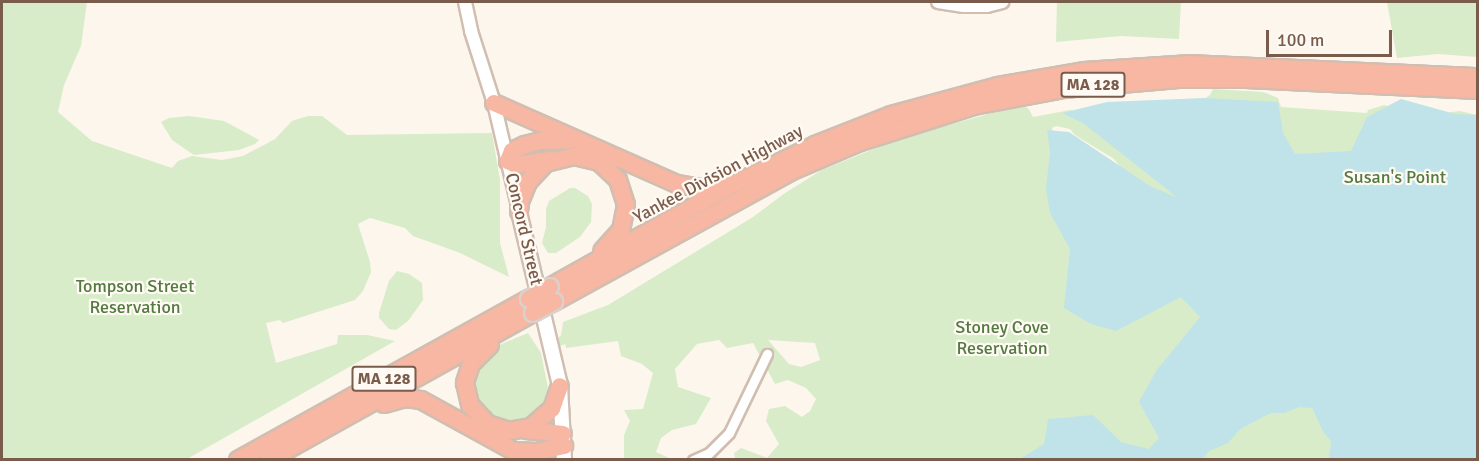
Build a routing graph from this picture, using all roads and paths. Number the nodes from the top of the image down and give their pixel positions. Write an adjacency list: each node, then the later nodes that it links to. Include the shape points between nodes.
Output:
1 (465, 2): 6 (street, Concord Street)
2 (938, 2): 3 (street, via 987,6)
3 (1002, 2)
4 (1478, 77): 8 (highway, Yankee Division Highway / MA 128, via 1227,64 1117,68 1038,78 946,99 891,115)
5 (1478, 90): 12 (highway, Yankee Division Highway / MA 128, via 1246,79 1149,80 1064,89 975,106 860,142 790,172)
6 (494, 103): 7 (highway); 10 (street, Concord Street)
7 (574, 140): 8 (highway, via 677,184 700,188 727,183); 10 (highway, via 532,143 512,151)
8 (815, 145): 12 (highway, Yankee Division Highway / MA 128, via 732,185)
9 (553, 160): 10 (highway, via 516,165); 11 (highway, via 528,182); 12 (highway, via 582,156 604,165 621,184 626,212 621,230 607,248)
10 (508, 161): 11 (street, Concord Street)
11 (519, 212): 15 (main road, Concord Street)
12 (552, 295): 13 (highway, Yankee Division Highway / MA 128, bridge)
13 (531, 309): 16 (highway, via 481,353 471,364 466,379 468,401 480,418 500,429); 19 (highway, Yankee Division Highway / MA 128); 20 (highway, Yankee Division Highway / MA 128)
14 (767, 354): 22 (street, via 729,434 709,453)
15 (560, 386): 16 (highway, via 552,409); 17 (main road, Concord Street)
16 (524, 430): 17 (highway)
17 (564, 446): 18 (highway, via 536,452)
18 (511, 448): 19 (highway, via 437,407 405,398 378,406); 21 (highway)
19 (274, 457)
20 (238, 459)
21 (530, 459)
22 (693, 459)

